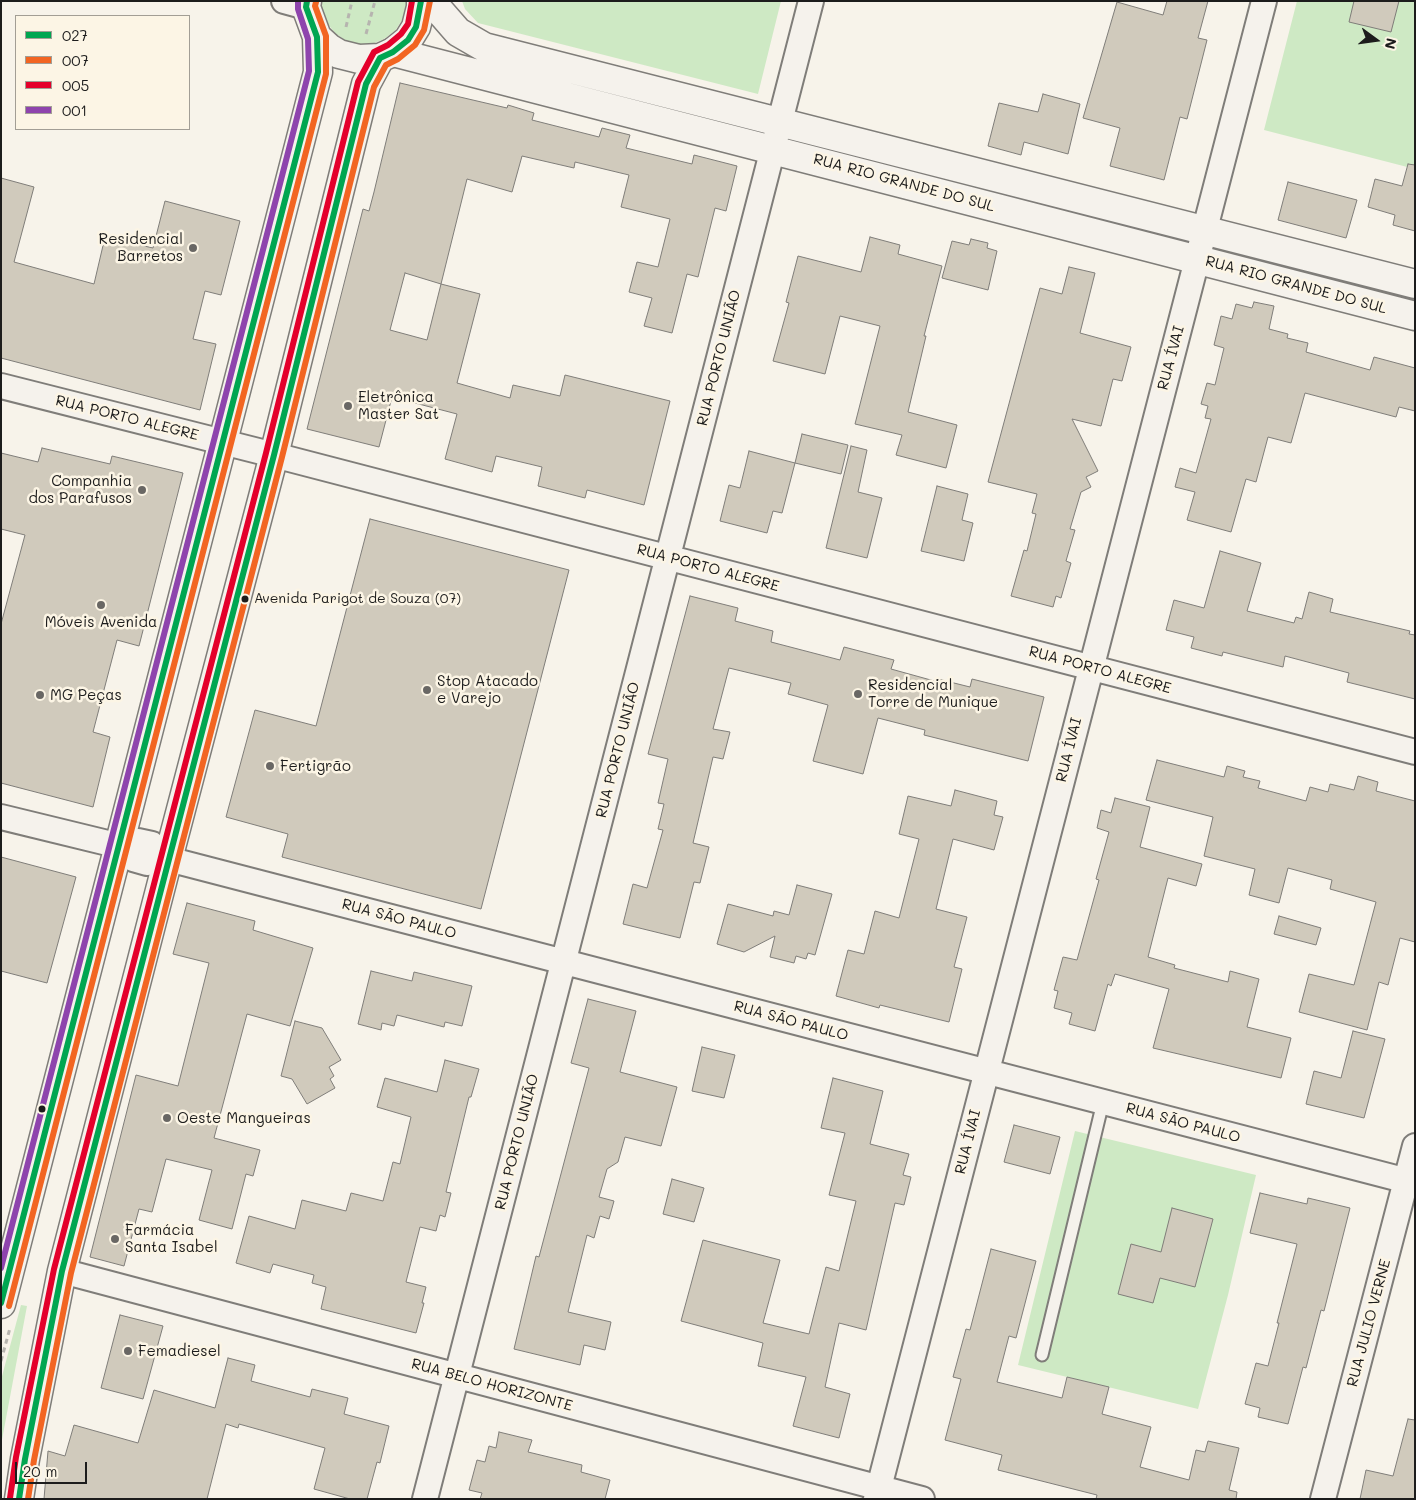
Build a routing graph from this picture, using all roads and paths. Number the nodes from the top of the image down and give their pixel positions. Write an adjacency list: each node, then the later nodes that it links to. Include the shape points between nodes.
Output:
1 (421, 1): 7 (main road, via 416,26 408,40)
2 (431, 1): 8 (main road, RUA RIO GRANDE DO SUL, via 458,32 484,47)
3 (812, 1): 8 (street, RUA PORTO UNIÃO)
4 (1264, 1): 10 (street, RUA ÍVAI)
5 (299, 3): 6 (main road)
6 (317, 38): 7 (main road, RUA RIO GRANDE DO SUL, via 339,54 359,59); 15 (main road, via 318,72)
7 (386, 55): 9 (main road, RUA RIO GRANDE DO SUL); 16 (main road, via 366,84)
8 (780, 122): 9 (street, RUA PORTO UNIÃO); 10 (main road, RUA RIO GRANDE DO SUL)
9 (773, 149): 11 (main road, RUA RIO GRANDE DO SUL); 17 (street, RUA PORTO UNIÃO)
10 (1204, 231): 11 (street, RUA ÍVAI); 12 (main road, RUA RIO GRANDE DO SUL)
11 (1197, 259): 13 (main road, RUA RIO GRANDE DO SUL); 18 (street, RUA ÍVAI)
12 (1415, 284)
13 (1415, 316)
14 (1, 386): 15 (street, RUA PORTO ALEGRE)
15 (222, 442): 16 (street, RUA PORTO ALEGRE); 21 (main road)
16 (274, 455): 17 (street, RUA PORTO ALEGRE); 22 (main road)
17 (668, 557): 18 (street, RUA PORTO ALEGRE); 23 (street, RUA PORTO UNIÃO)
18 (1090, 667): 19 (street, RUA PORTO ALEGRE); 24 (street, RUA ÍVAI)
19 (1415, 752)
20 (1, 816): 21 (street)
21 (120, 846): 22 (street, via 138,840 152,844); 28 (main road)
22 (168, 859): 23 (street, RUA SÃO PAULO); 29 (main road)
23 (563, 961): 24 (street, RUA SÃO PAULO); 32 (street, RUA PORTO UNIÃO)
24 (986, 1072): 25 (street, RUA SÃO PAULO); 33 (street, RUA ÍVAI)
25 (1103, 1102): 27 (street, RUA SÃO PAULO); 31 (lane)
26 (1415, 1146): 27 (street, RUA JULIO VERNE)
27 (1410, 1182): 37 (street, RUA JULIO VERNE)
28 (6, 1266): 30 (main road)
29 (62, 1271): 32 (street, RUA BELO HORIZONTE); 34 (main road)
30 (1, 1304)
31 (1042, 1355)
32 (457, 1375): 33 (street, RUA BELO HORIZONTE); 35 (street, RUA PORTO UNIÃO)
33 (877, 1493): 36 (street, RUA BELO HORIZONTE)
34 (19, 1499)
35 (425, 1499)
36 (922, 1499)
37 (1323, 1499)

